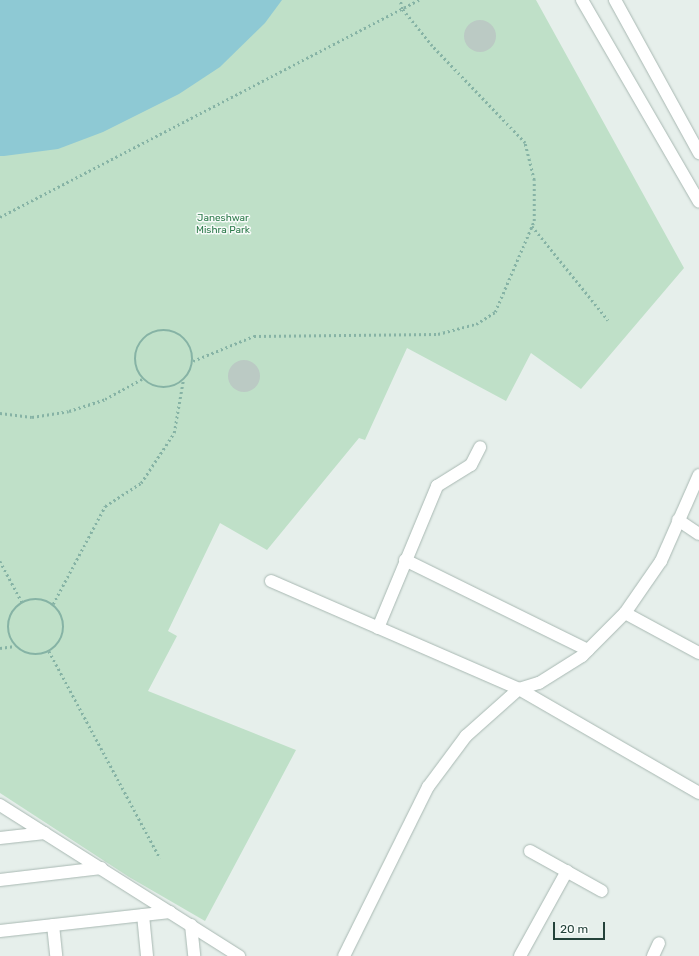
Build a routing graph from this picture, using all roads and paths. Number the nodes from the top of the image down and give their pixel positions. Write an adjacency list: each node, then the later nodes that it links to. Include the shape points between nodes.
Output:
1 (400, 0): 5 (path)
2 (419, 0): 5 (path)
3 (582, 0): 7 (street)
4 (615, 0): 6 (street)
5 (402, 9): 8 (path); 9 (path, via 432,46 525,143 534,180)
6 (699, 153)
7 (699, 202)
8 (0, 216)
9 (532, 226): 10 (path); 11 (path, via 495,312 476,324 438,334 254,336)
10 (608, 320)
11 (193, 361): 12 (path, via 192,350 177,333 166,330 155,332 145,337 138,346 135,357 136,369); 13 (path, via 190,373)
12 (142, 378): 13 (path, via 151,386 162,388 174,387); 14 (path, via 104,399 69,411 32,417)
13 (183, 381): 23 (path, via 174,433 141,482 105,506)
14 (0, 413)
15 (480, 447): 19 (street, via 471,465 437,486)
16 (699, 475): 17 (street)
17 (678, 520): 18 (street); 24 (street, via 662,561)
18 (699, 534)
19 (405, 560): 25 (street); 28 (street)
20 (0, 561): 22 (path)
21 (271, 581): 25 (street)
22 (22, 602): 23 (path, via 38,598); 26 (path, via 10,614 8,625 9,636)
23 (53, 604): 29 (path, via 63,617 64,628 62,639)
24 (625, 612): 28 (street); 30 (street)
25 (378, 628): 31 (street)
26 (15, 646): 27 (path); 29 (path, via 35,655)
27 (0, 648)
28 (588, 650): 31 (street, via 539,683)
29 (49, 651): 37 (path)
30 (699, 653)
31 (519, 689): 32 (street); 52 (street, via 466,736 428,787)
32 (699, 793)
33 (0, 805): 34 (street)
34 (45, 833): 35 (street); 38 (street)
35 (0, 838)
36 (530, 851): 39 (street)
37 (160, 858)
38 (101, 868): 40 (street); 42 (street)
39 (567, 871): 41 (street); 53 (street)
40 (0, 880)
41 (602, 891)
42 (170, 912): 43 (street); 45 (street)
43 (143, 915): 44 (street); 49 (street)
44 (52, 925): 46 (street); 48 (street)
45 (191, 925): 50 (street); 51 (street)
46 (0, 931)
47 (659, 943): 54 (street)
48 (56, 956)
49 (147, 956)
50 (194, 956)
51 (238, 956)
52 (344, 956)
53 (520, 956)
54 (653, 956)

